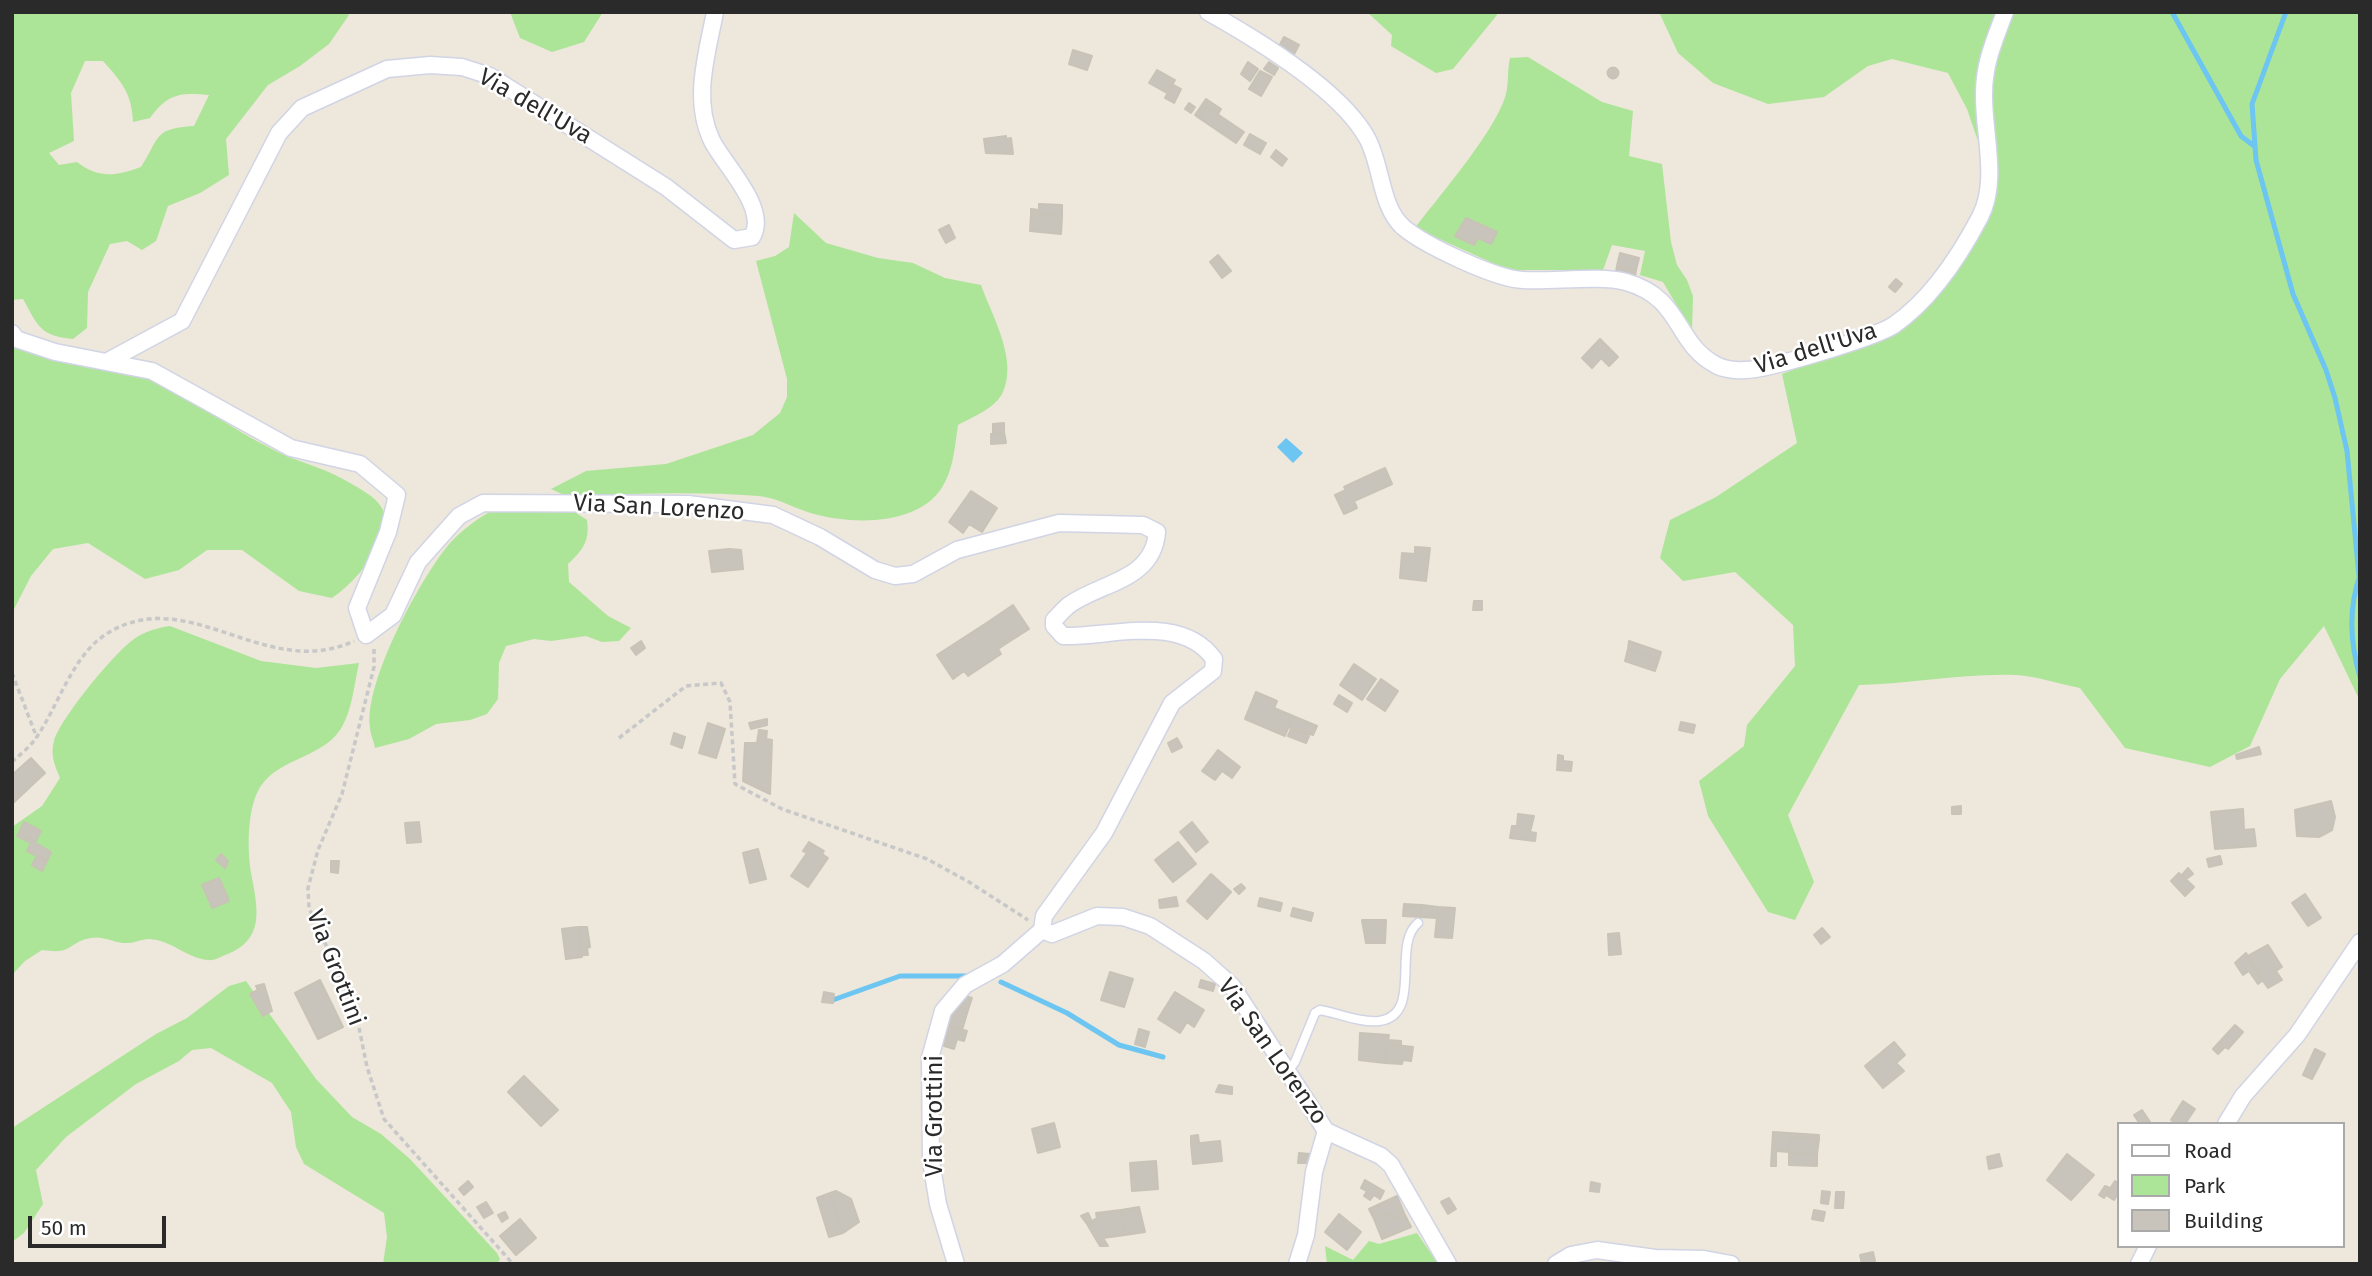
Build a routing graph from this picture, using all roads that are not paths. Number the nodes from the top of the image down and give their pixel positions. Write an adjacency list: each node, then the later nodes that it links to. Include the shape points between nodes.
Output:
1 (715, 12): 5 (street, Via dell'Uva, via 701,102 711,139 756,212 757,229 752,237 734,240 666,187 490,76 452,66 387,69 302,108 279,133 183,321)
2 (1208, 12): 3 (street, Via dell'Uva, via 1296,67 1341,106 1367,138 1390,209 1402,226 1495,274 1520,280 1624,281 1667,305 1697,353 1719,367 1744,371 1892,327 1936,282 1972,232 1989,198 1984,92 1987,58)
3 (2005, 12)
4 (12, 333): 5 (street, via 16,339 55,352)
5 (108, 361): 7 (street, Via San Lorenzo, via 152,371 291,448 360,464 397,495 357,608 370,632 393,615 418,562 459,516 483,503 688,504 773,515 874,570 895,576 914,574 957,551 1059,523 1143,524 1157,533 1149,559 1133,573 1070,604 1054,620 1054,626 1063,636 1181,634 1208,649 1214,659 1213,671 1172,704 1104,833 1044,916)
6 (1418, 923): 9 (lane, via 1409,935 1401,1007 1378,1021 1320,1010)
7 (1042, 930): 9 (street, Via San Lorenzo, via 1052,934 1097,916 1123,917 1150,926 1204,961 1232,986); 13 (street, Via Grottini, via 1003,964 965,985 943,1011 930,1058 931,1161)
8 (2360, 942): 10 (street, via 2297,1035 2243,1096)
9 (1288, 1071): 11 (street, Via San Lorenzo)
10 (2227, 1122)
11 (1326, 1131): 14 (street); 15 (street, Via San Lorenzo, via 1391,1165)
12 (2147, 1248): 18 (street)
13 (956, 1264)
14 (1297, 1264)
15 (1448, 1264)
16 (1556, 1264): 17 (street, via 1571,1255 1597,1250)
17 (1731, 1264)
18 (2139, 1264)

